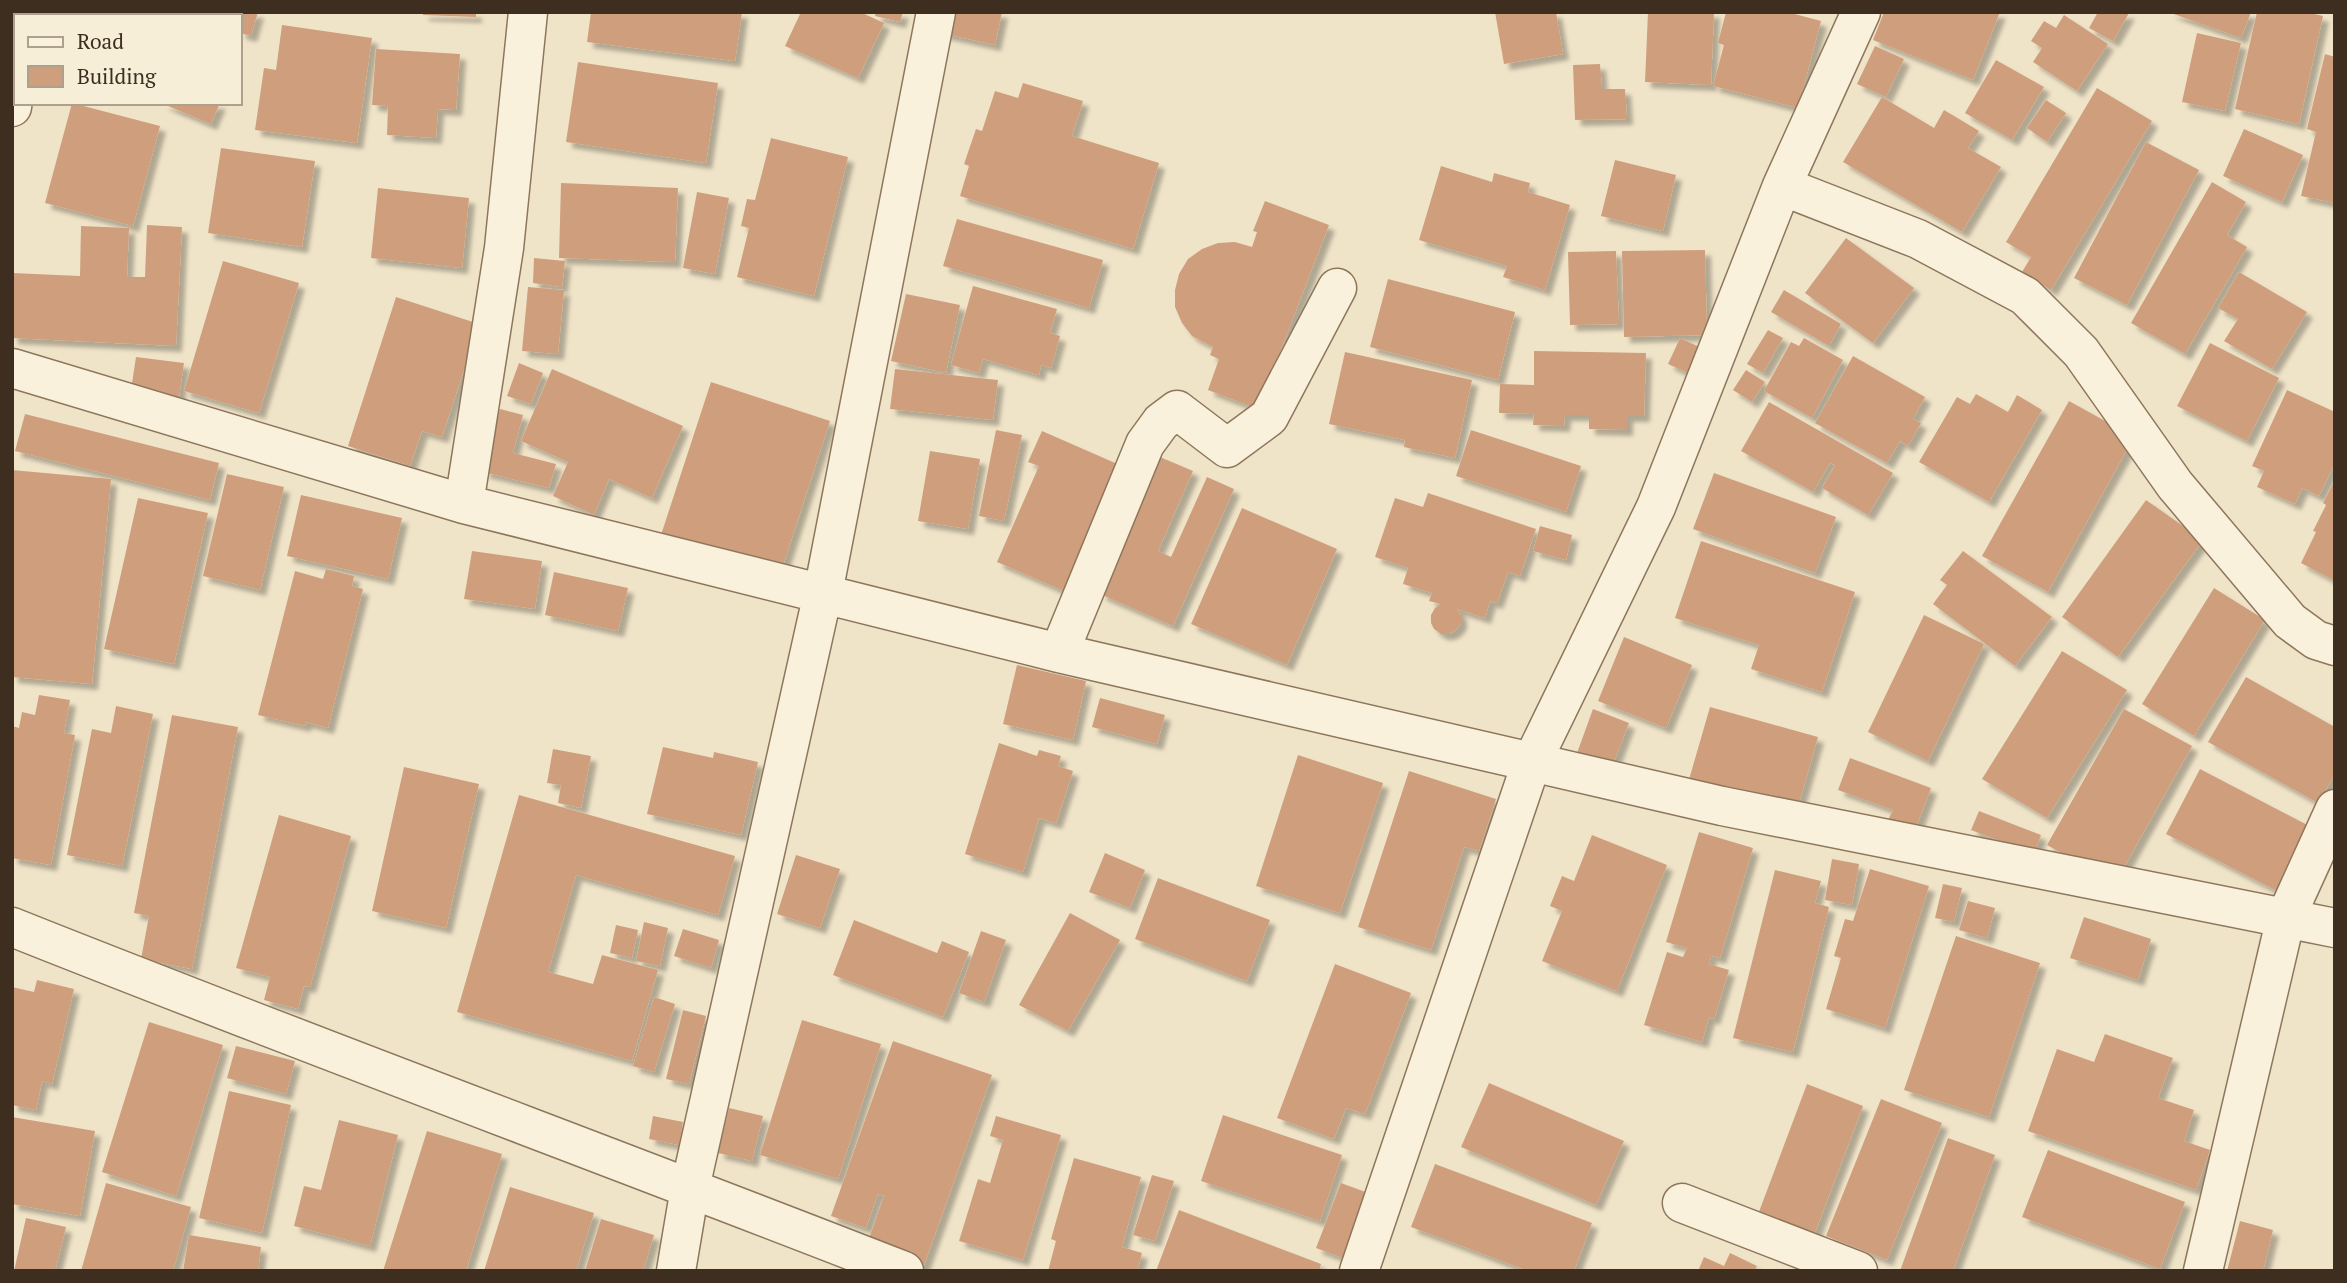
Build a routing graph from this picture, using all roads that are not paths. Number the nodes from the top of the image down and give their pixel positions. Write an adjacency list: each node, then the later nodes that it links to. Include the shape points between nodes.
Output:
1 (528, 12): 7 (street, via 504,248)
2 (936, 12): 8 (street)
3 (1861, 12): 4 (street)
4 (1782, 186): 9 (street, via 1918,239 2025,296 2081,352 2175,485 2290,621 2316,640); 11 (street, via 1657,507)
5 (1337, 288): 10 (street, via 1269,417 1227,448 1177,410 1161,422 1145,444)
6 (12, 368): 7 (street)
7 (464, 504): 8 (street)
8 (823, 593): 10 (street); 16 (street)
9 (2335, 646)
10 (1059, 653): 11 (street)
11 (1531, 764): 13 (street); 20 (street)
12 (2335, 808): 13 (street)
13 (2286, 917): 15 (street); 22 (street)
14 (12, 928): 16 (street)
15 (2335, 928)
16 (690, 1188): 18 (street); 19 (street)
17 (1682, 1203): 21 (street)
18 (676, 1271)
19 (904, 1271)
20 (1359, 1271)
21 (1858, 1271)
22 (2203, 1271)

